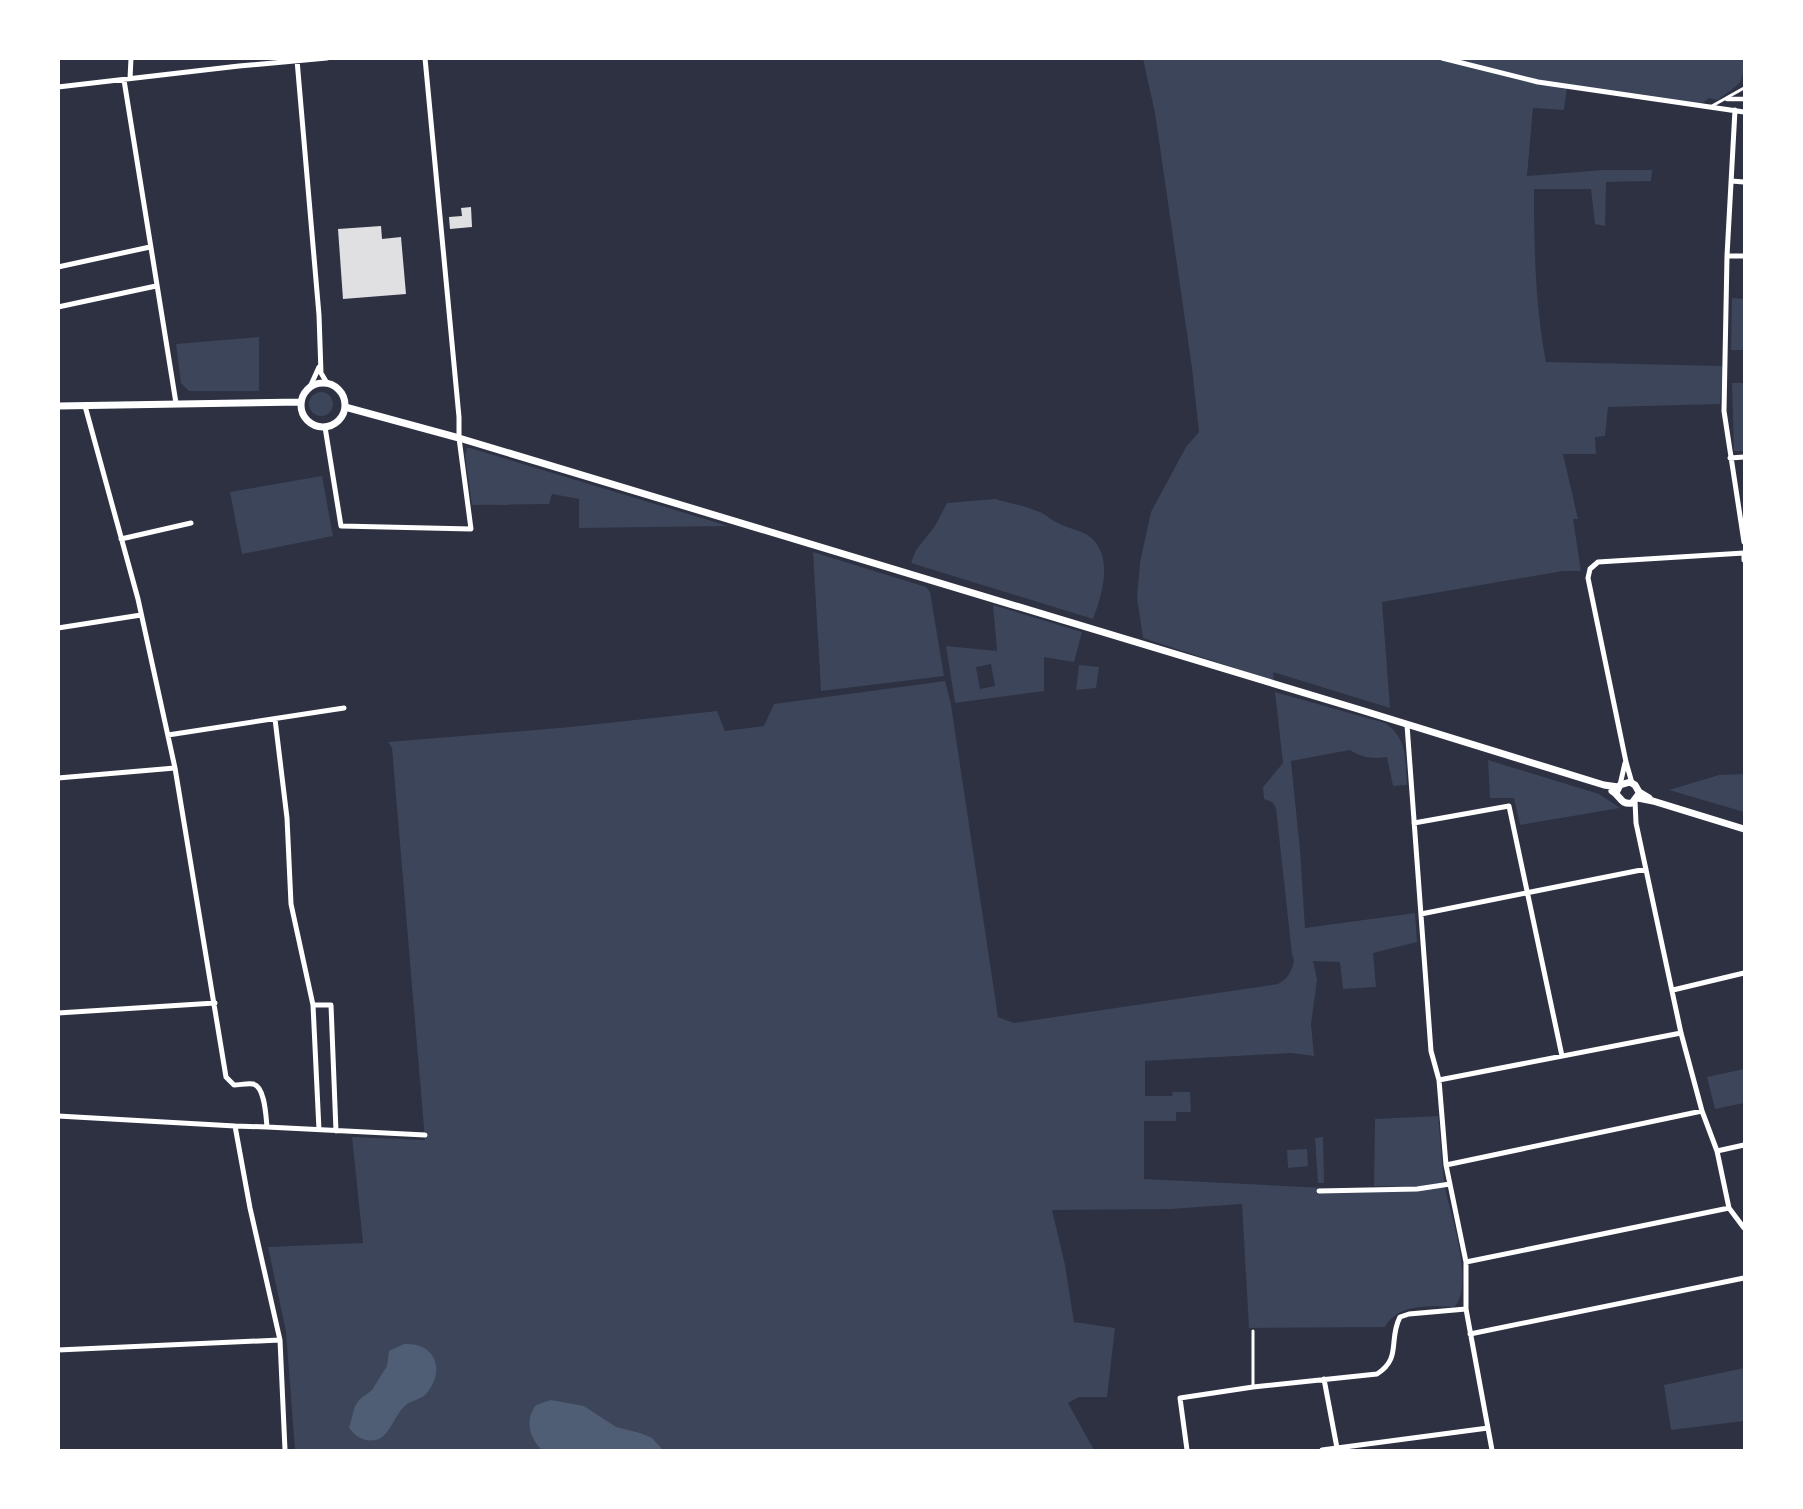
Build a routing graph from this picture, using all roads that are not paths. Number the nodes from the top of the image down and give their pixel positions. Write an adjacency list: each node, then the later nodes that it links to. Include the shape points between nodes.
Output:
1 (131, 58): 8 (street)
2 (238, 58): 7 (street)
3 (327, 58): 6 (street)
4 (425, 58): 33 (street)
5 (1442, 58): 13 (street, via 1538,82)
6 (297, 60): 7 (street); 24 (street)
7 (239, 66): 8 (street)
8 (127, 79): 9 (street); 18 (street)
9 (58, 87)
10 (1744, 88): 11 (lane)
11 (1727, 99): 12 (street); 13 (lane)
12 (1744, 99)
13 (1710, 106): 14 (street)
14 (1735, 110): 15 (street); 16 (street)
15 (1744, 112)
16 (1731, 181): 17 (street); 19 (street)
17 (1744, 182)
18 (150, 247): 21 (street); 22 (street)
19 (1727, 256): 20 (street); 34 (street, via 1724,411)
20 (1744, 256)
21 (58, 267)
22 (156, 286): 23 (street); 28 (street)
23 (58, 307)
24 (320, 366): 25 (street); 26 (street)
25 (327, 383): 26 (street); 31 (street, via 340,390)
26 (310, 387): 27 (street)
27 (301, 402): 28 (street); 32 (street, via 309,422)
28 (176, 403): 30 (street)
29 (58, 406): 30 (street)
30 (85, 406): 37 (street)
31 (345, 407): 32 (street, via 338,421); 33 (street)
32 (325, 427): 33 (street, via 341,526 471,529)
33 (459, 438): 44 (street)
34 (1730, 458): 35 (street); 38 (street)
35 (1744, 458)
36 (190, 523): 37 (street)
37 (121, 539): 40 (street)
38 (1744, 542)
39 (1744, 556): 46 (street, via 1598,562 1590,569 1588,578)
40 (141, 615): 41 (street); 45 (street)
41 (58, 628)
42 (344, 708): 43 (street)
43 (275, 719): 45 (street); 60 (street, via 287,818 291,904)
44 (1407, 725): 50 (street); 52 (street)
45 (168, 735): 47 (street)
46 (1626, 762): 49 (street); 50 (street)
47 (175, 768): 48 (street); 59 (street)
48 (58, 778)
49 (1632, 783): 50 (street, via 1625,782); 51 (street)
50 (1618, 788): 51 (street, via 1621,801)
51 (1635, 799): 53 (street); 54 (street)
52 (1414, 824): 55 (street, via 1509,806); 56 (street)
53 (1744, 829)
54 (1646, 869): 55 (street); 58 (street)
55 (1528, 892): 56 (street); 63 (street)
56 (1420, 914): 64 (street, via 1431,1051)
57 (1744, 973): 58 (street)
58 (1673, 990): 62 (street)
59 (215, 1003): 61 (street); 68 (street, via 228,1081 260,1088)
60 (313, 1005): 69 (street); 70 (street, via 331,1005)
61 (58, 1013)
62 (1682, 1033): 63 (street); 65 (street)
63 (1562, 1056): 64 (street)
64 (1439, 1080): 74 (street)
65 (1702, 1111): 73 (street); 74 (street)
66 (58, 1116): 67 (street)
67 (234, 1126): 68 (street); 84 (street)
68 (267, 1127): 69 (street)
69 (319, 1130): 70 (street)
70 (336, 1131): 71 (street)
71 (425, 1135)
72 (1744, 1146): 73 (street)
73 (1717, 1151): 77 (street)
74 (1446, 1165): 75 (street)
75 (1450, 1184): 76 (street, via 1417,1189); 79 (street)
76 (1319, 1191)
77 (1729, 1208): 78 (street); 79 (street)
78 (1744, 1228)
79 (1466, 1262): 81 (street)
80 (1744, 1278): 83 (street)
81 (1466, 1309): 83 (street); 86 (street, via 1400,1317 1394,1328 1393,1358 1387,1368 1377,1374)
82 (1253, 1331): 87 (lane)
83 (1470, 1334): 88 (street)
84 (280, 1340): 85 (street); 90 (street)
85 (58, 1350)
86 (1324, 1379): 87 (street); 89 (street)
87 (1253, 1387): 91 (street, via 1180,1398)
88 (1488, 1428): 89 (street); 93 (street)
89 (1337, 1448): 92 (street)
90 (285, 1450)
91 (1188, 1450)
92 (1322, 1450)
93 (1492, 1450)

